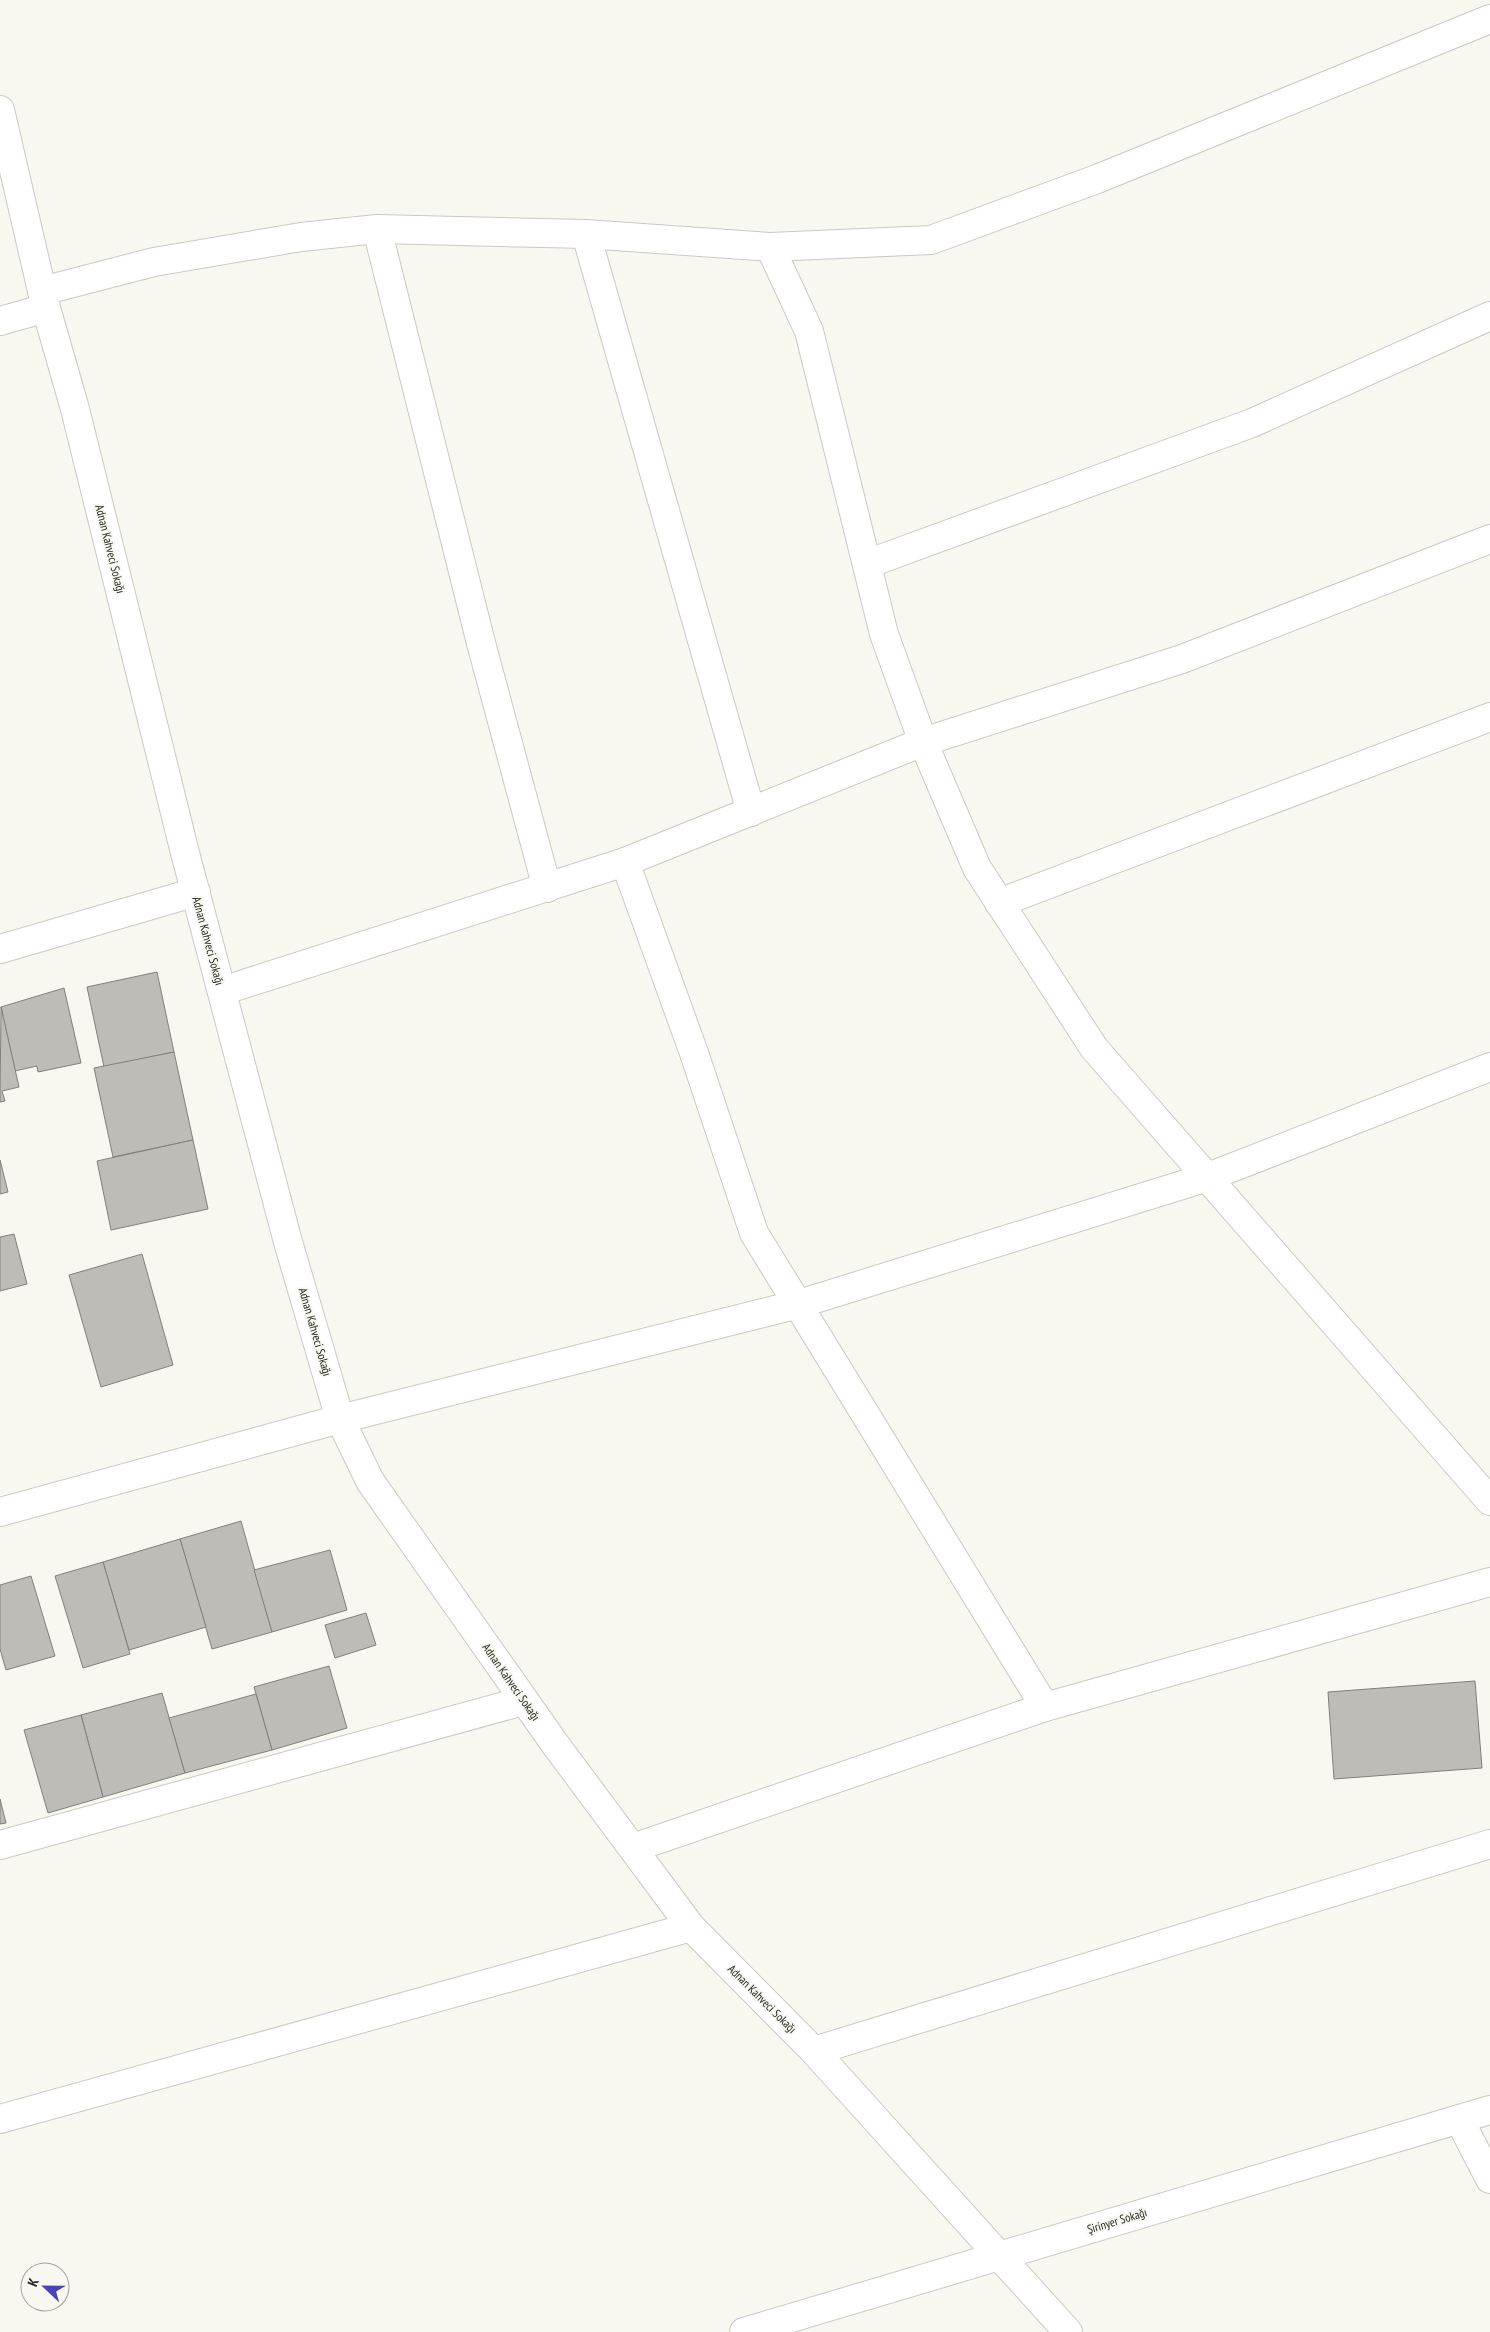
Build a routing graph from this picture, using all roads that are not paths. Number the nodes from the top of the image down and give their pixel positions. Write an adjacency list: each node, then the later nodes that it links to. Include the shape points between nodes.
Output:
1 (1490, 18): 6 (street, via 1097,180 931,240)
2 (0, 110): 3 (street, Adnan Kahveci Sokağı)
3 (6, 155): 7 (street, Adnan Kahveci Sokağı)
4 (377, 229): 5 (street); 7 (street, via 302,236 154,262); 16 (street)
5 (586, 234): 6 (street); 14 (street)
6 (770, 247): 11 (street, via 809,331)
7 (44, 299): 9 (street); 17 (street, Adnan Kahveci Sokağı, via 75,409)
8 (1490, 316): 11 (street, via 1252,423)
9 (0, 321)
10 (1490, 539): 13 (street, via 1182,659)
11 (867, 564): 13 (street, via 884,634)
12 (1490, 717): 18 (street)
13 (923, 742): 14 (street); 18 (street, via 977,868)
14 (751, 812): 15 (street)
15 (625, 862): 16 (street); 23 (street, via 754,1233)
16 (547, 888): 20 (street)
17 (196, 892): 19 (street); 20 (street, Adnan Kahveci Sokağı)
18 (1000, 903): 22 (street, via 1094,1048)
19 (0, 949)
20 (222, 991): 24 (street, Adnan Kahveci Sokağı, via 288,1242)
21 (1490, 1067): 22 (street)
22 (1208, 1177): 23 (street); 25 (street)
23 (799, 1304): 24 (street); 29 (street)
24 (340, 1419): 26 (street); 28 (street, Adnan Kahveci Sokağı, via 370,1481)
25 (1490, 1501)
26 (0, 1512)
27 (1490, 1582): 29 (street)
28 (523, 1700): 31 (street); 32 (street, Adnan Kahveci Sokağı)
29 (1045, 1707): 32 (street)
30 (1490, 1844): 34 (street)
31 (0, 1845)
32 (633, 1848): 33 (street, Adnan Kahveci Sokağı)
33 (691, 1927): 34 (street, Adnan Kahveci Sokağı); 36 (street)
34 (814, 2051): 39 (street, Adnan Kahveci Sokağı)
35 (1490, 2110): 37 (street, Şirinyer Sokağı)
36 (0, 2119)
37 (1459, 2119): 38 (street); 39 (street, Şirinyer Sokağı)
38 (1490, 2178)
39 (1001, 2255): 40 (street, Şirinyer Sokağı); 41 (street, Adnan Kahveci Sokağı)
40 (744, 2332)
41 (1068, 2332)

